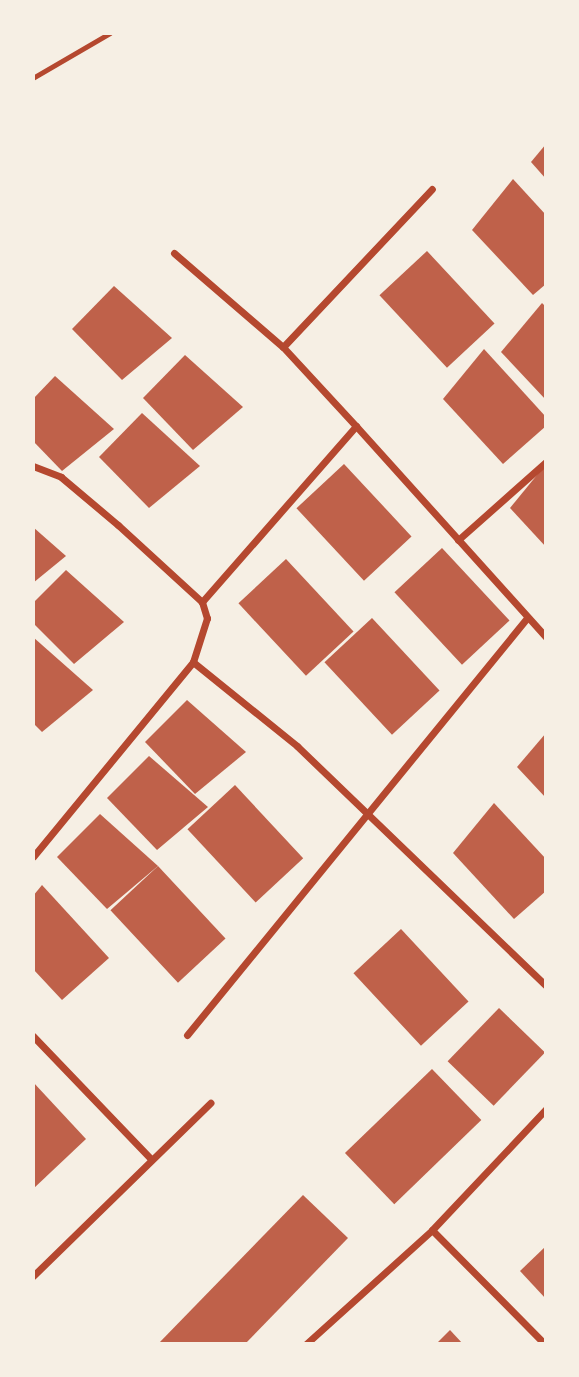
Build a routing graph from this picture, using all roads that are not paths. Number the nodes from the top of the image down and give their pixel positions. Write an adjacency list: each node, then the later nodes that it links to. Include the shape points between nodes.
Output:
1 (432, 190): 3 (street)
2 (174, 253): 3 (street)
3 (283, 347): 4 (street)
4 (356, 426): 7 (street); 8 (street)
5 (546, 462): 7 (street)
6 (33, 467): 8 (street, via 61,477)
7 (458, 540): 9 (street)
8 (202, 602): 11 (street, via 207,618)
9 (527, 618): 10 (street); 12 (street)
10 (546, 636)
11 (194, 662): 12 (street); 13 (street)
12 (370, 817): 14 (street); 15 (street)
13 (33, 857)
14 (546, 986)
15 (187, 1035)
16 (33, 1036): 19 (street)
17 (210, 1103): 19 (street)
18 (546, 1109): 20 (street)
19 (151, 1159): 21 (street)
20 (432, 1230): 22 (street); 23 (street)
21 (33, 1276)
22 (306, 1344)
23 (545, 1344)

